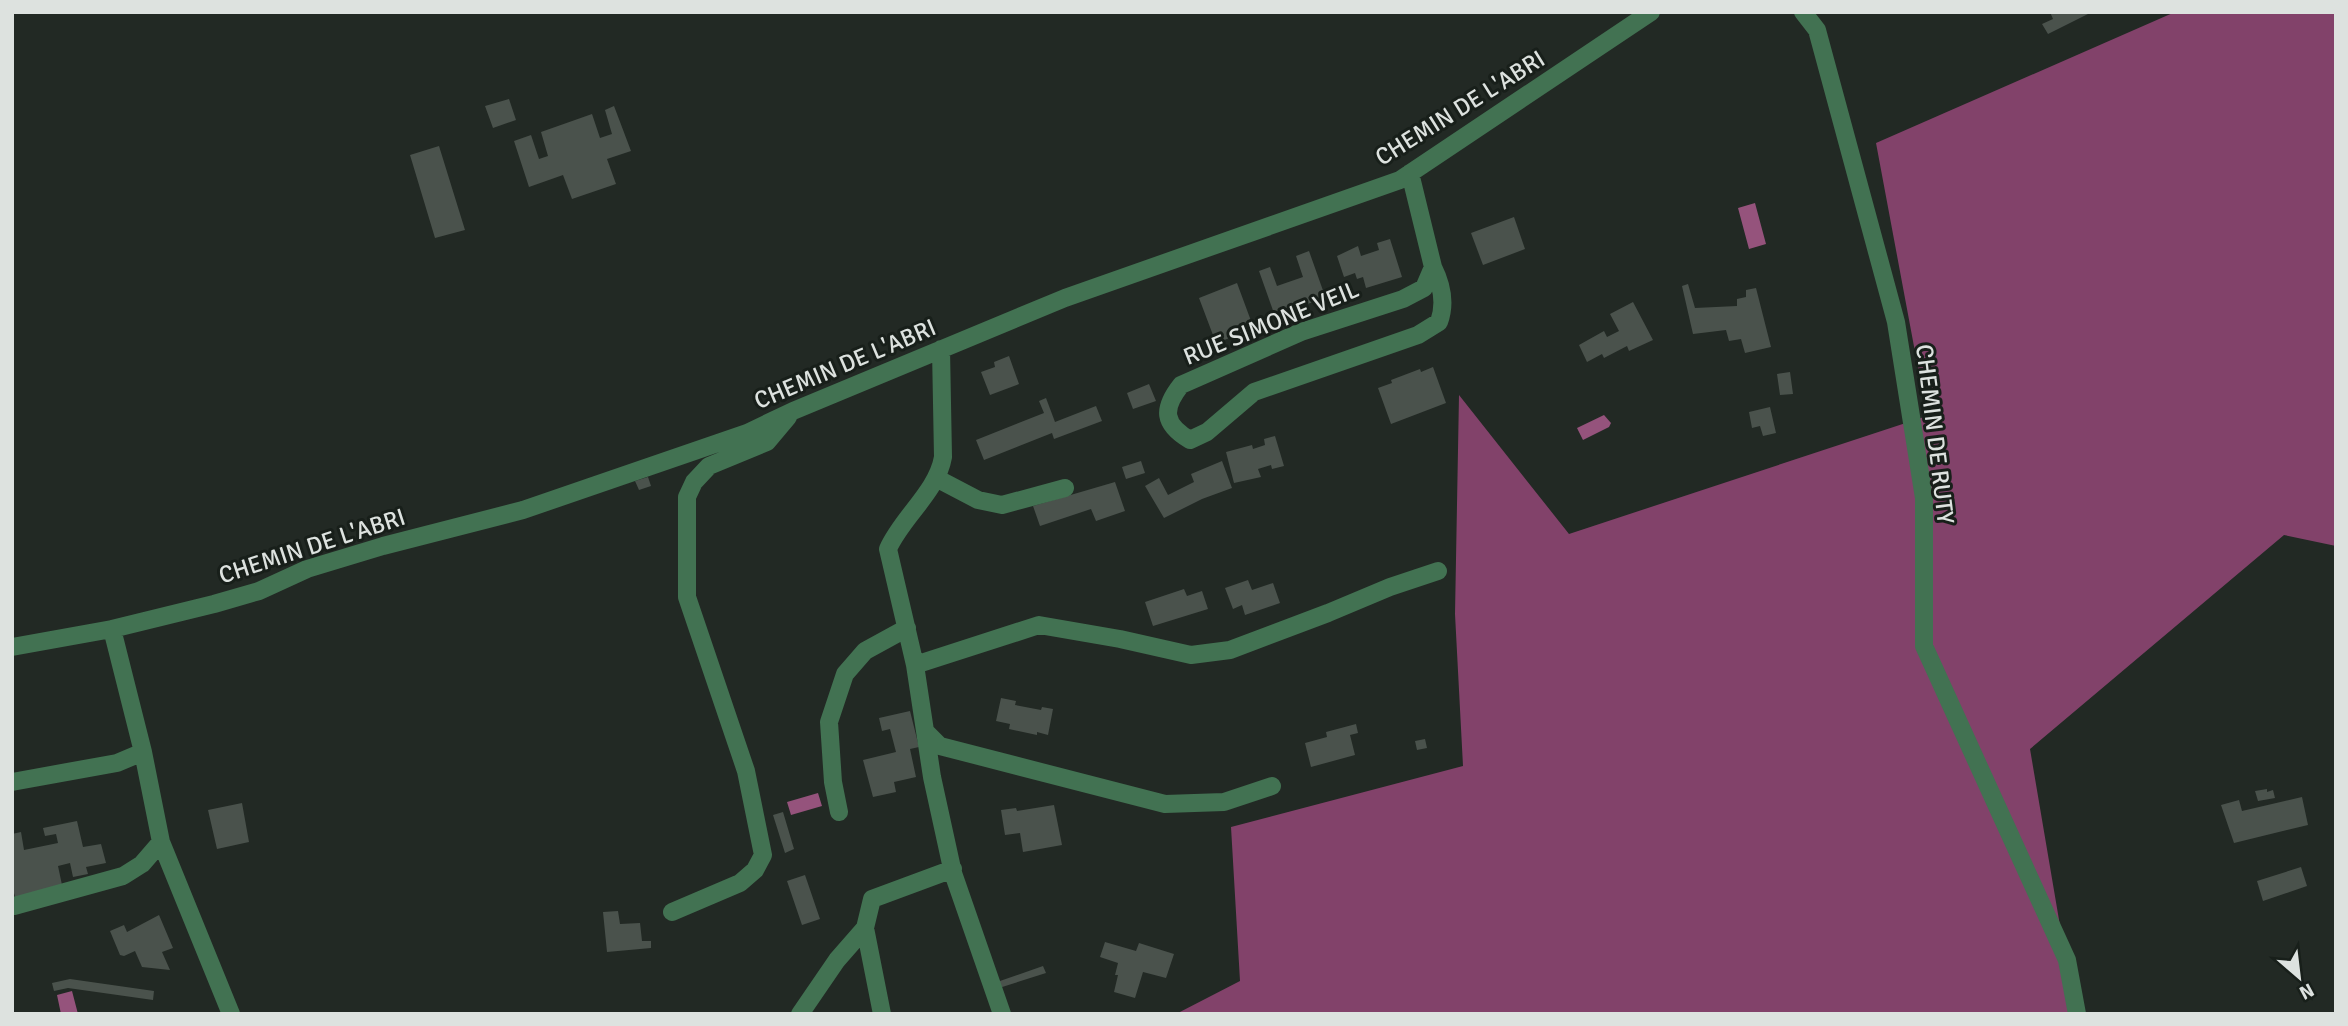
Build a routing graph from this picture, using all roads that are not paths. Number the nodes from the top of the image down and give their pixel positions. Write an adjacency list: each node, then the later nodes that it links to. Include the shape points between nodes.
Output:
1 (1651, 12): 3 (street, CHEMIN DE L'ABRI)
2 (1803, 12): 28 (street, CHEMIN DE RUTY, via 1816,30 1896,322 1924,498 1924,646 2067,960)
3 (1410, 173): 4 (street, RUE SIMONE VEIL); 5 (street, CHEMIN DE L'ABRI, via 1065,298)
4 (1433, 267): 4 (street, RUE SIMONE VEIL, via 1424,288 1403,299 1301,332 1181,385 1168,401 1168,421 1190,440 1207,432 1254,392 1418,335 1439,322 1444,308)
5 (941, 349): 6 (street, CHEMIN DE L'ABRI); 7 (street, via 943,457)
6 (793, 411): 11 (street, CHEMIN DE L'ABRI, via 747,433 523,510 307,569 259,591); 22 (street, via 767,442 709,466 687,496 687,597 746,771 763,855 740,883)
7 (936, 478): 8 (street, via 978,500 1002,505); 10 (street, via 895,532 888,550)
8 (1065, 488)
9 (1438, 571): 13 (street, via 1230,650 1191,655 1039,625)
10 (906, 628): 13 (street); 18 (street, via 865,651 845,674 829,722)
11 (111, 629): 12 (street, CHEMIN DE L'ABRI); 15 (street)
12 (12, 648)
13 (915, 665): 14 (street)
14 (925, 731): 17 (street, via 940,746 1165,804 1224,802); 20 (street)
15 (143, 752): 16 (street, via 117,763); 19 (street)
16 (12, 782)
17 (1272, 786)
18 (839, 812)
19 (160, 842): 21 (street, via 142,864 124,876); 24 (street)
20 (953, 869): 23 (street, via 873,899); 27 (street)
21 (13, 906)
22 (671, 912)
23 (865, 928): 25 (street); 26 (street)
24 (231, 1014)
25 (800, 1014)
26 (882, 1014)
27 (1002, 1014)
28 (2077, 1014)

